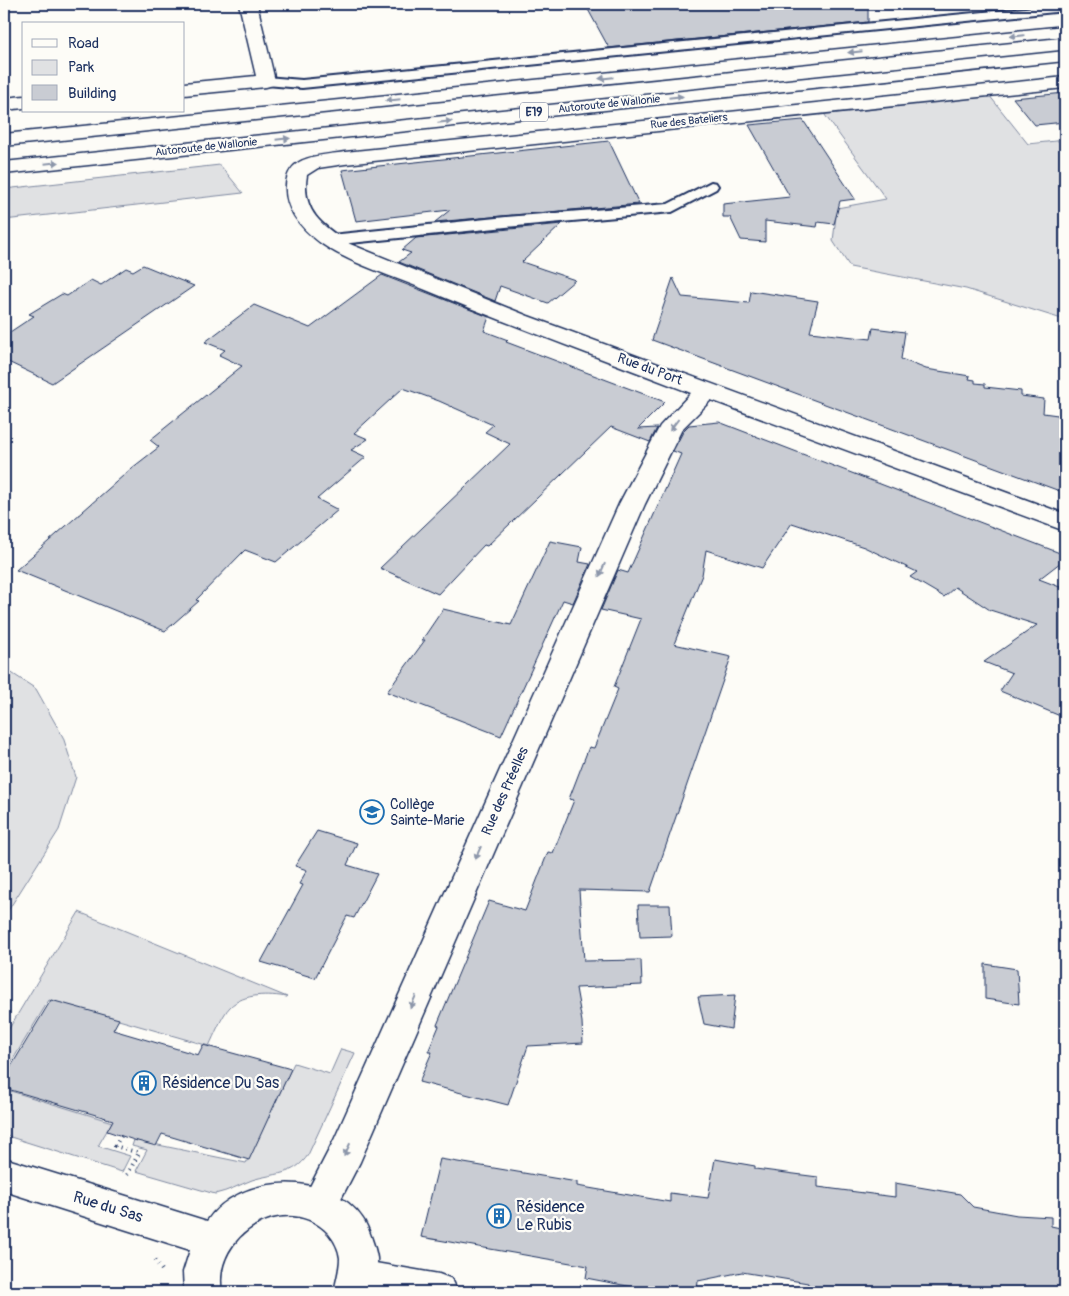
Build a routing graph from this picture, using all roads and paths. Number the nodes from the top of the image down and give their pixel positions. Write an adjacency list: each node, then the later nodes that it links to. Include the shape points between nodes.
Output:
1 (248, 4): 5 (main road)
2 (1065, 7): 5 (lane, via 302,84)
3 (1065, 31): 10 (main road, Autoroute de Wallonie / E19, one-way to 10)
4 (1065, 56): 12 (main road, Autoroute de Wallonie / E19, one-way to 4)
5 (266, 81): 7 (main road)
6 (1065, 82): 11 (main road, Rue des Bateliers, via 395,152)
7 (185, 89)
8 (22, 102): 9 (main road)
9 (4, 104)
10 (4, 140)
11 (312, 164): 14 (main road, Rue du Port, via 298,172 296,198 311,223)
12 (4, 168)
13 (711, 186): 14 (lane, via 672,208)
14 (331, 240): 15 (main road, Rue du Port, via 342,248 520,321)
15 (708, 390): 16 (main road, Rue du Port); 20 (main road, Rue des Préelles, one-way to 20, via 672,426 632,504 347,1151)
16 (1065, 523)
17 (121, 1136): 19 (path, via 115,1146 139,1154)
18 (4, 1175): 21 (main road, Rue du Sas)
19 (126, 1178)
20 (319, 1204): 21 (main road, via 289,1197 264,1201 240,1212); 22 (main road, via 334,1212 349,1229 358,1249)
21 (213, 1240): 23 (main road, via 204,1260 201,1285)
22 (356, 1285): 24 (main road)
23 (204, 1292)
24 (439, 1292)

